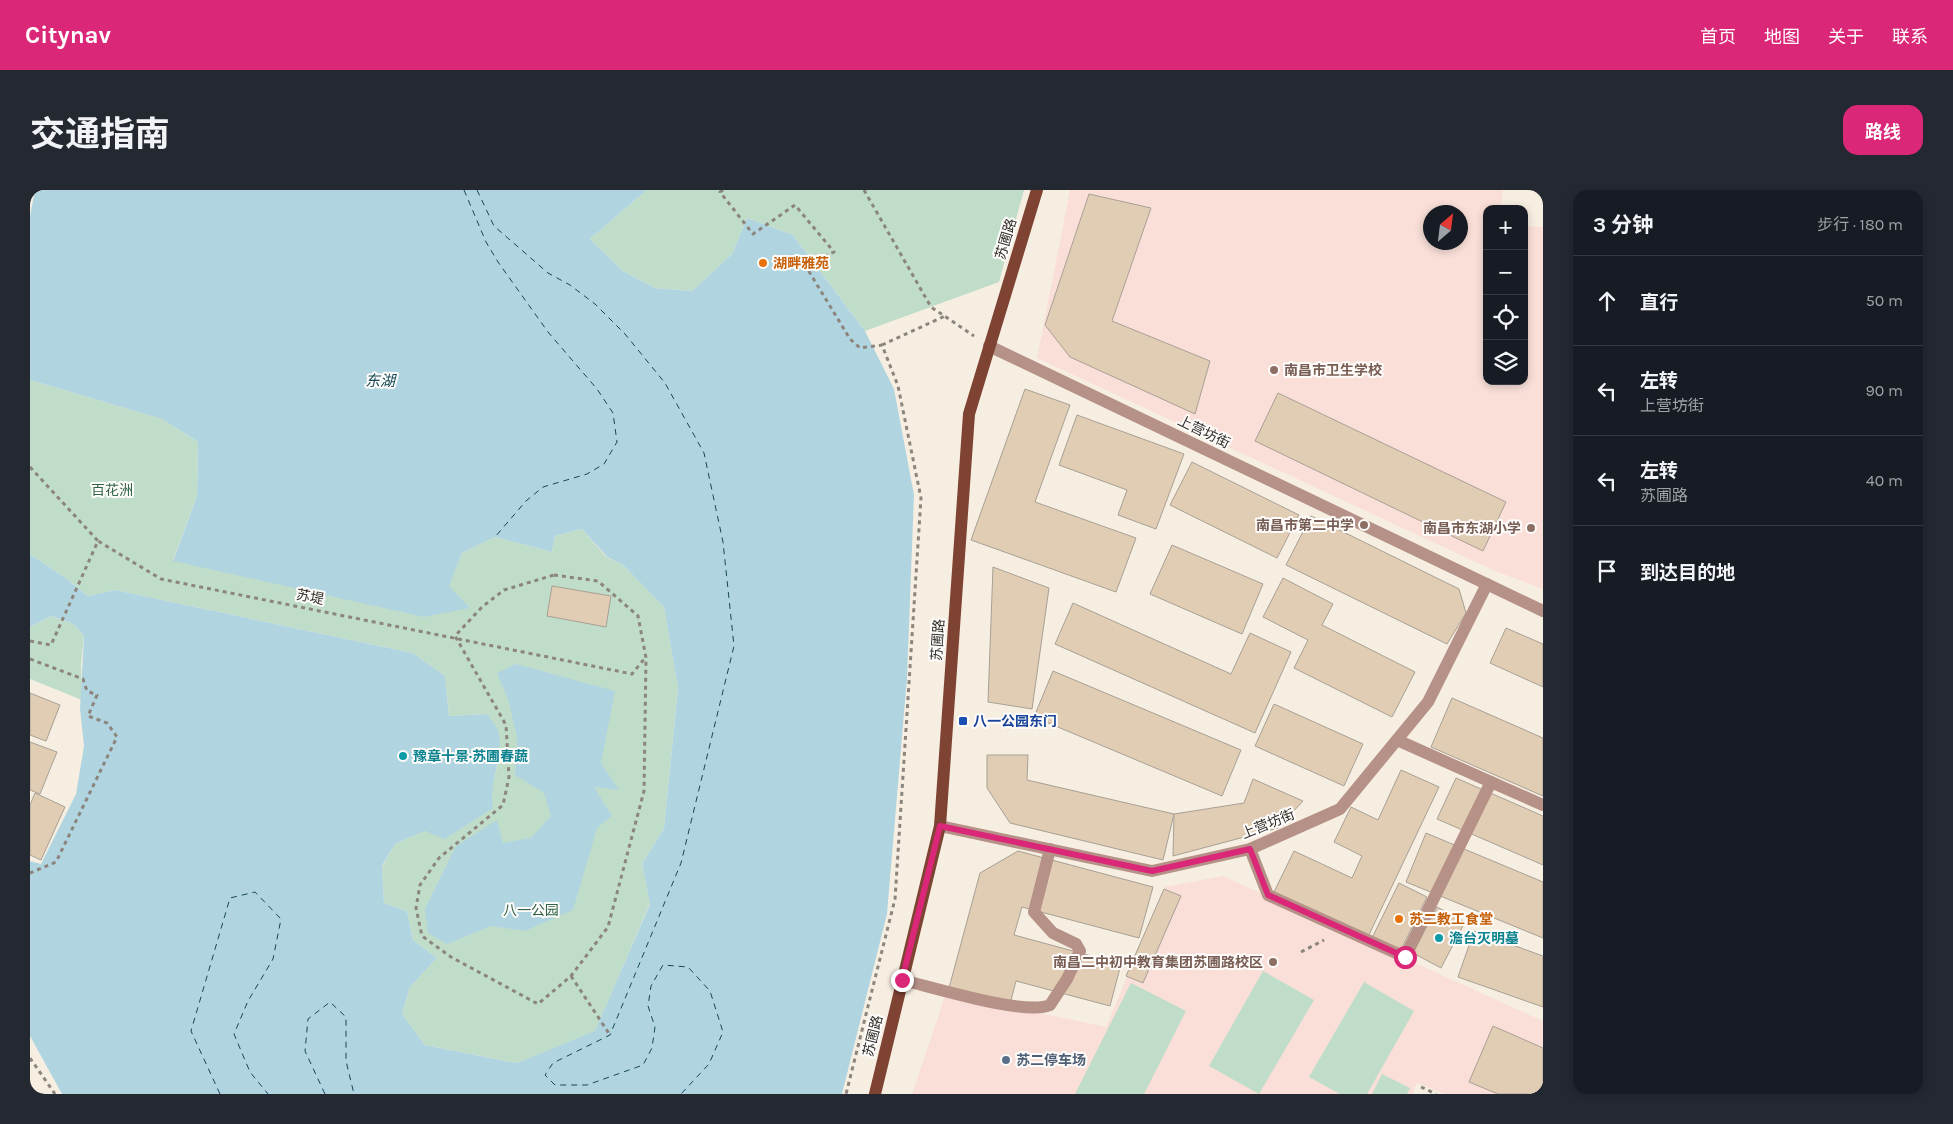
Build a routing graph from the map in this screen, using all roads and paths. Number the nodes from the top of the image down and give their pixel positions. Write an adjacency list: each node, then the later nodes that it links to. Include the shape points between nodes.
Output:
1 (723, 190): 5 (path, via 720,192 753,234 795,204 834,252 805,265 850,340 860,348)
2 (864, 190): 4 (path, via 931,307)
3 (1036, 190): 6 (main road, 苏圃路)
4 (945, 316): 5 (path); 6 (path)
5 (882, 345): 28 (path, via 898,386 921,498 895,899)
6 (989, 346): 9 (street, 上营坊街); 18 (main road, 苏圃路, via 970,414)
7 (30, 467): 8 (path)
8 (98, 541): 11 (path, 苏堤, via 161,579); 12 (path, via 51,645)
9 (1487, 584): 10 (street, 上营坊街); 15 (street, 上营坊街, via 1428,702)
10 (1543, 612)
11 (455, 636): 13 (path, 苏堤, via 632,674); 13 (path, via 482,607 504,590 554,575 598,581 638,616); 22 (path, via 506,725 509,777 503,805 439,858 420,885 416,908 422,936 451,957 538,1004)
12 (30, 642)
13 (646, 658): 22 (path, via 644,791 608,927)
14 (30, 659): 21 (path, via 83,679 86,691 97,695 88,716 107,723 117,737 56,862)
15 (1397, 740): 16 (street); 20 (street, 上营坊街, via 1340,809)
16 (1490, 782): 17 (street); 20 (street, via 1405,957 1268,895)
17 (1543, 805)
18 (940, 826): 19 (street, 上营坊街); 23 (main road, 苏圃路)
19 (1050, 849): 20 (street, 上营坊街, via 1152,871); 23 (street, via 1034,912 1053,933 1076,944 1080,951 1067,980 1050,1005 1036,1008 1013,1006)
20 (1250, 849)
21 (30, 872)
22 (571, 976): 24 (path)
23 (902, 980): 29 (main road, 苏圃路)
24 (610, 1035)
25 (30, 1058): 27 (path)
26 (1420, 1088): 30 (path)
27 (55, 1094)
28 (846, 1094)
29 (875, 1094)
30 (1436, 1094)

